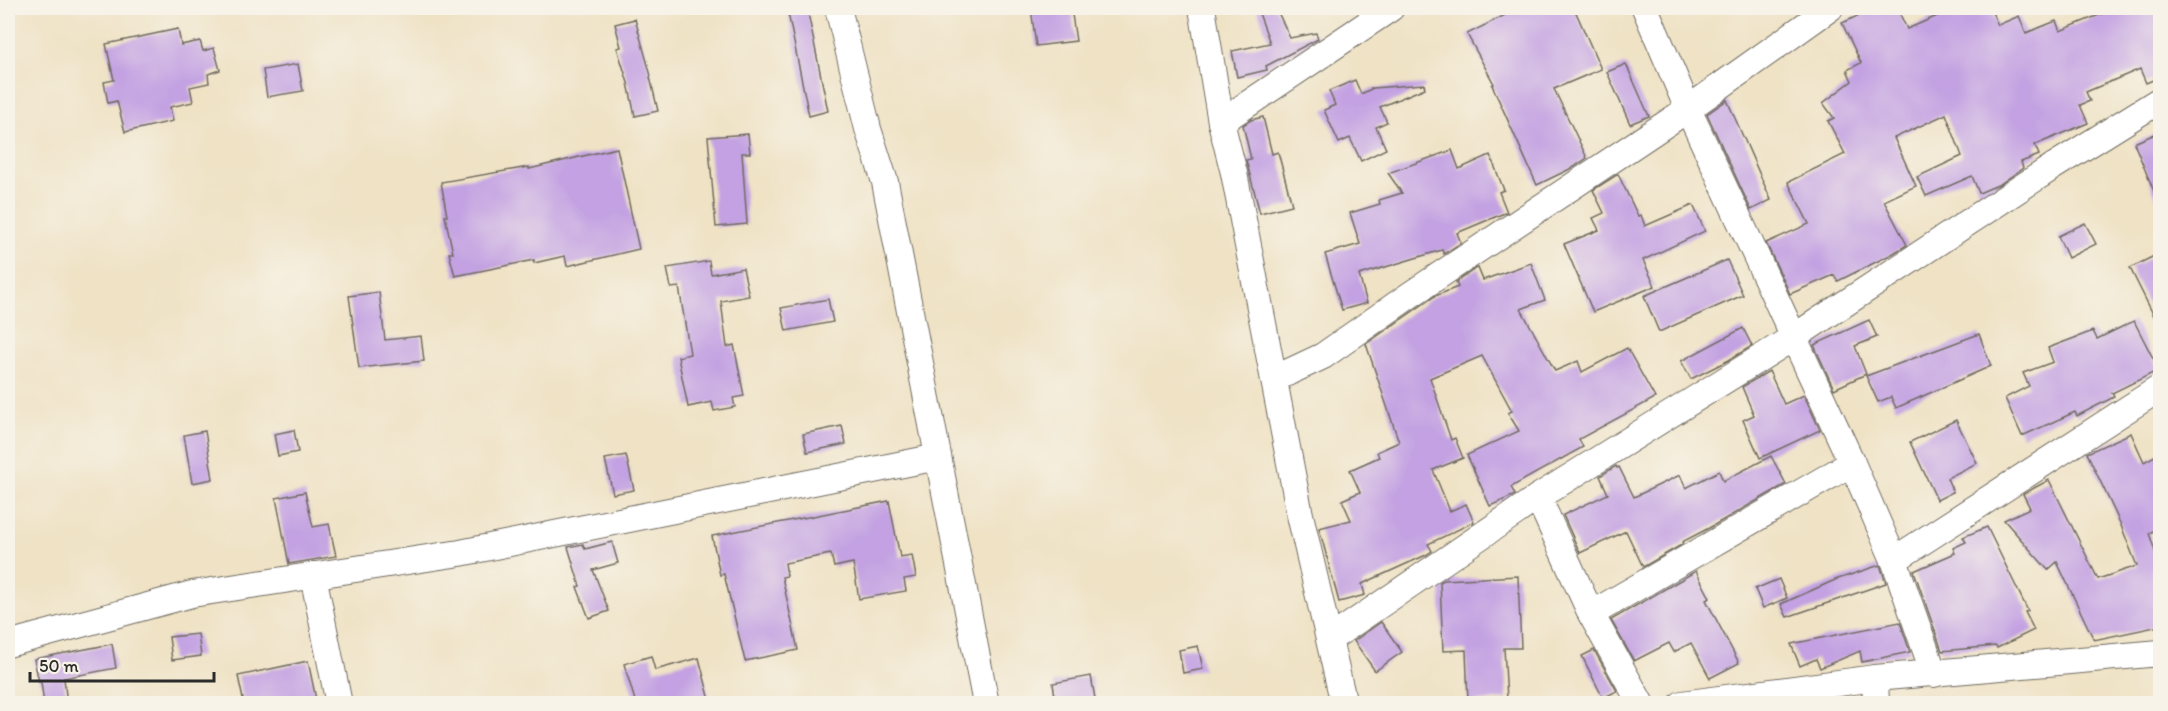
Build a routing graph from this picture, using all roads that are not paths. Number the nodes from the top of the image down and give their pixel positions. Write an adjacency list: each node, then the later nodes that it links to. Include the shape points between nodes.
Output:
1 (838, 8): 12 (street, via 885,182)
2 (1202, 8): 8 (street)
3 (1391, 8): 8 (street)
4 (1645, 8): 7 (street)
5 (1830, 8): 7 (street)
6 (2160, 100): 9 (street)
7 (1688, 109): 9 (street); 10 (street, via 1323,356)
8 (1221, 122): 10 (street)
9 (1794, 338): 13 (street); 14 (street)
10 (1274, 378): 18 (street, via 1300,515)
11 (2160, 388): 15 (street)
12 (938, 457): 16 (street, via 460,553); 24 (street)
13 (1852, 463): 15 (street); 17 (street)
14 (1538, 497): 17 (street); 18 (street)
15 (1894, 560): 21 (street)
16 (313, 575): 19 (street, via 192,594); 23 (street)
17 (1591, 614): 26 (street)
18 (1330, 639): 25 (street)
19 (8, 644)
20 (2160, 653): 21 (street)
21 (1935, 674): 22 (street)
22 (1875, 678): 27 (street); 28 (street)
23 (339, 704)
24 (986, 704)
25 (1344, 704)
26 (1641, 704)
27 (1682, 704)
28 (1876, 704)

